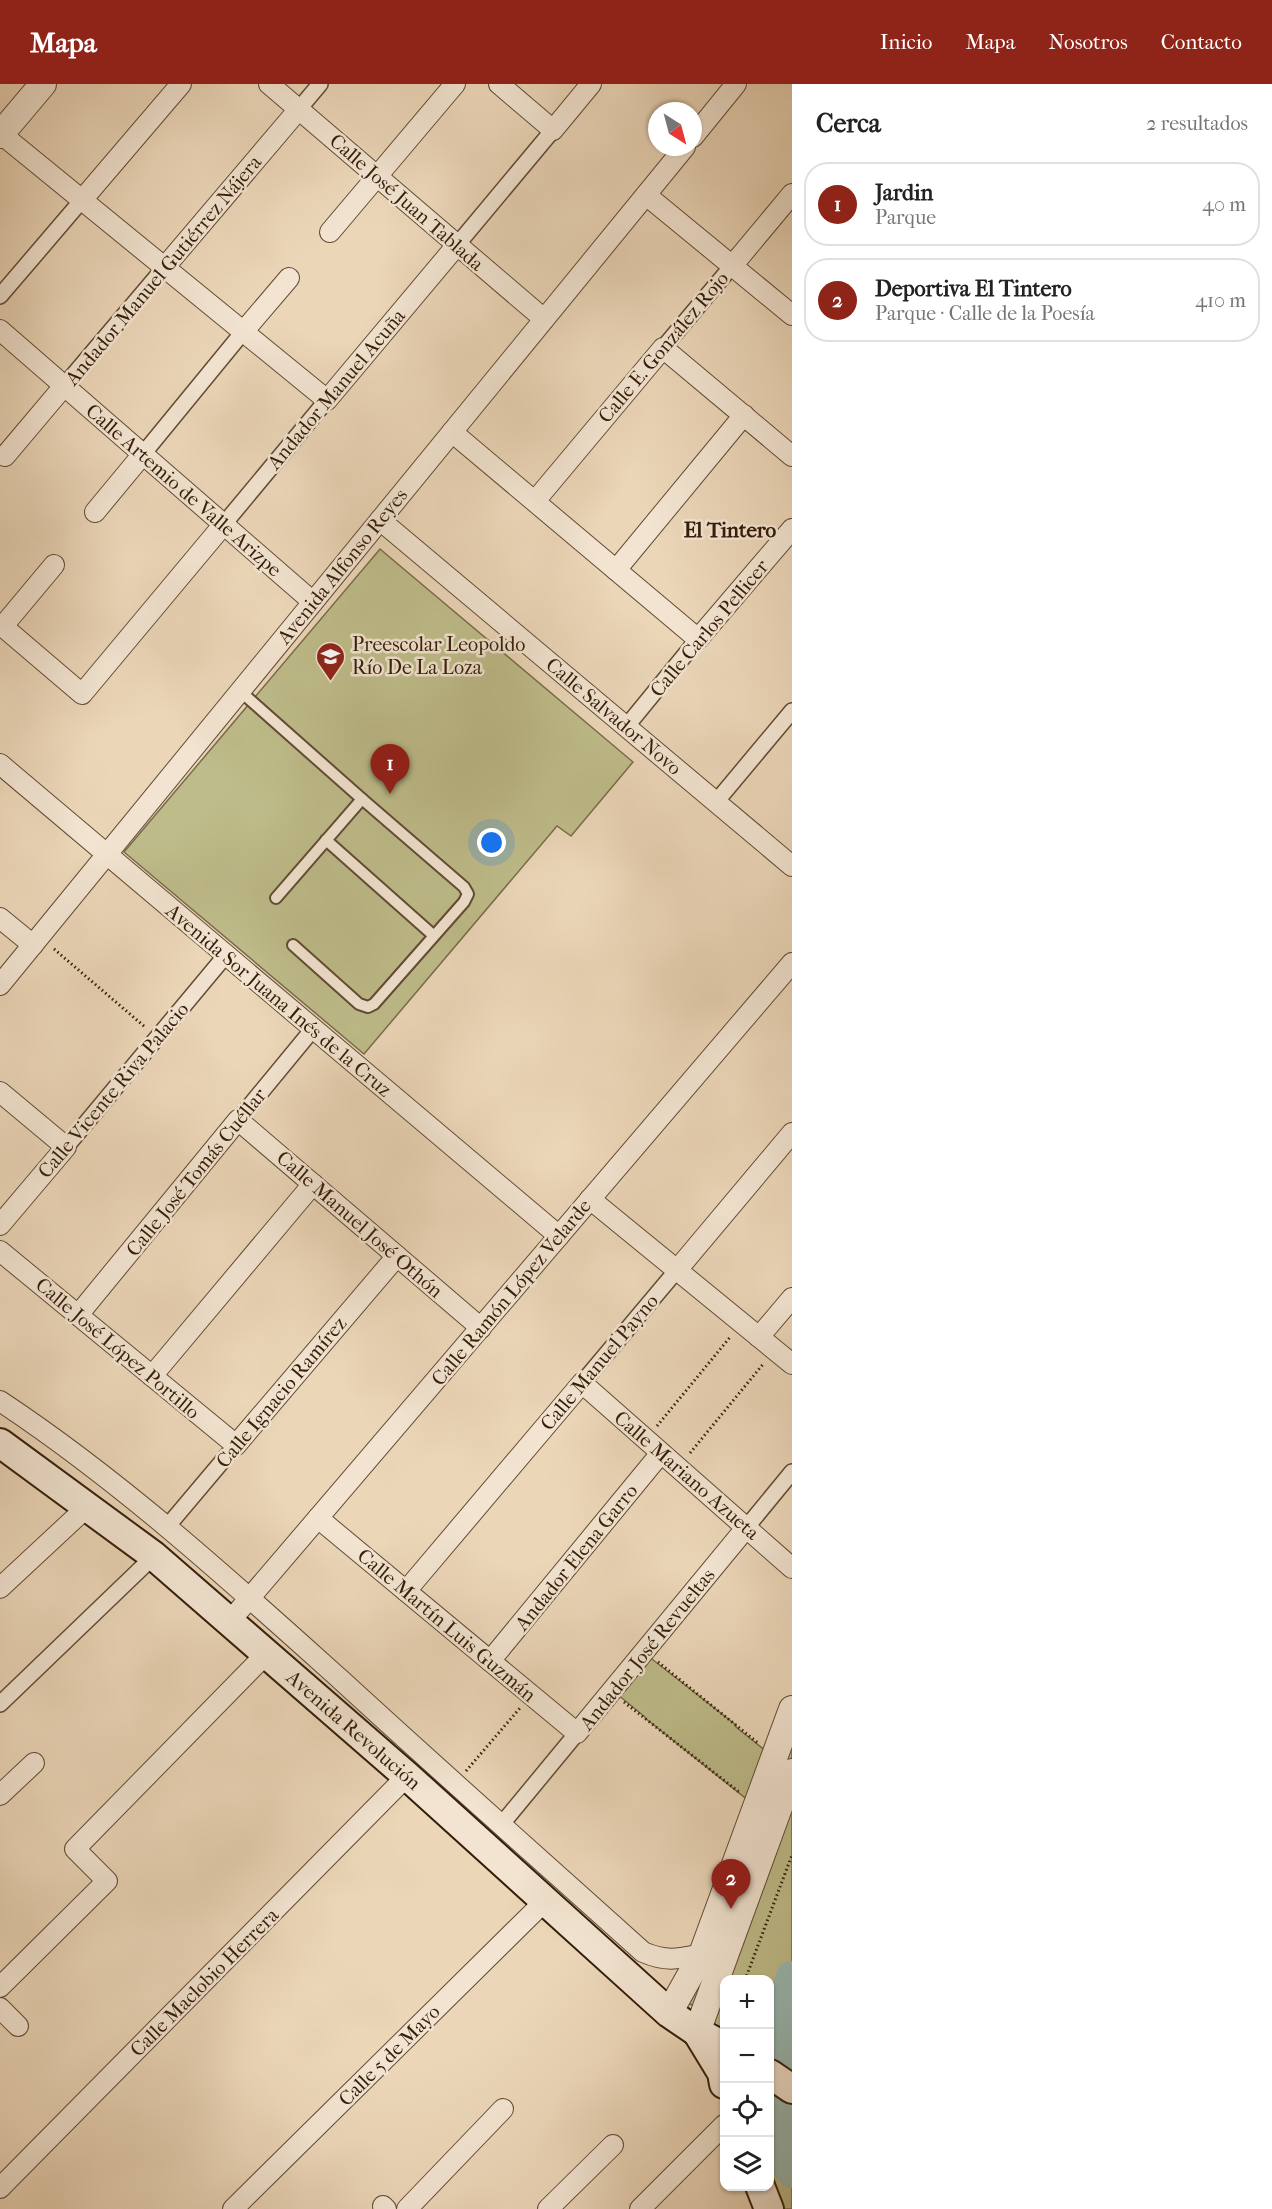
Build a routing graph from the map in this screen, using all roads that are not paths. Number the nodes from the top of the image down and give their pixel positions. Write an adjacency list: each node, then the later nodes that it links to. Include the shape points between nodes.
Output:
1 (43, 84): 12 (street)
2 (181, 84): 17 (street)
3 (269, 84): 9 (street, Calle José Juan Tablada)
4 (320, 84): 9 (street, Andador Manuel Gutiérrez Nájera)
5 (455, 84): 14 (street)
6 (499, 84): 11 (street)
7 (591, 84): 11 (street, Andador Manuel Acuña)
8 (736, 84): 10 (street)
9 (299, 109): 14 (street, Calle José Juan Tablada); 21 (street, Andador Manuel Gutiérrez Nájera)
10 (702, 126)
11 (553, 130): 19 (street, Andador Manuel Acuña)
12 (0, 134): 17 (street)
13 (678, 156): 16 (street, Avenida Alfonso Reyes)
14 (377, 177): 18 (street); 19 (street, Calle José Juan Tablada)
15 (792, 194): 20 (street, Calle E. González Rojo)
16 (646, 195): 20 (street); 25 (street, Avenida Alfonso Reyes)
17 (82, 200): 21 (street); 23 (street)
18 (330, 232)
19 (457, 245): 25 (street, Calle José Juan Tablada); 30 (street, Andador Manuel Acuña)
20 (732, 266): 24 (street); 28 (street, Calle E. González Rojo)
21 (164, 268): 27 (street); 29 (street, Andador Manuel Gutiérrez Nájera)
22 (289, 278): 27 (street)
23 (0, 296)
24 (792, 315)
25 (544, 319): 32 (street, Avenida Alfonso Reyes)
26 (0, 330): 29 (street, Calle Artemio de Valle Arizpe)
27 (243, 332): 30 (street); 33 (street)
28 (663, 348): 31 (street); 36 (street, Calle E. González Rojo)
29 (64, 386): 33 (street, Calle Artemio de Valle Arizpe); 34 (street, Andador Manuel Gutiérrez Nájera)
30 (327, 400): 39 (street, Andador Manuel Acuña)
31 (744, 415): 35 (street); 42 (street)
32 (452, 432): 36 (street); 38 (street, Avenida Alfonso Reyes)
33 (143, 454): 37 (street); 39 (street, Calle Artemio de Valle Arizpe)
34 (5, 456)
35 (792, 456)
36 (535, 501): 42 (street)
37 (95, 512)
38 (380, 520): 43 (street, Avenida Alfonso Reyes); 48 (street, Calle Salvador Novo)
39 (224, 524): 43 (street, Calle Artemio de Valle Arizpe); 44 (street, Andador Manuel Acuña, via 82,694)
40 (792, 529): 45 (street, Calle Carlos Pellicer)
41 (54, 565): 44 (street)
42 (616, 570): 45 (street)
43 (313, 602): 46 (street, Avenida Alfonso Reyes)
44 (1, 625)
45 (698, 639): 48 (street, Calle Carlos Pellicer)
46 (240, 691): 50 (lane); 53 (street, Avenida Alfonso Reyes)
47 (790, 716): 51 (street)
48 (626, 727): 51 (street, Calle Salvador Novo)
49 (0, 764): 53 (street, Avenida Sor Juana Inés de la Cruz)
50 (362, 799): 52 (lane); 57 (lane, via 468,894)
51 (716, 802): 54 (street, Calle Salvador Novo)
52 (326, 840): 55 (lane); 57 (lane)
53 (107, 855): 58 (street, Avenida Alfonso Reyes); 60 (street, Avenida Sor Juana Inés de la Cruz)
54 (792, 866)
55 (276, 898)
56 (0, 918): 58 (street)
57 (434, 935): 59 (lane, via 368,1007 359,1004)
58 (36, 941): 62 (street, Avenida Alfonso Reyes)
59 (292, 945)
60 (226, 955): 63 (street, Avenida Sor Juana Inés de la Cruz); 67 (street, Calle Vicente Riva Palacio)
61 (792, 963): 69 (street, Calle Ramón López Velarde)
62 (0, 985)
63 (313, 1029): 65 (street, Calle José Tomás Cuéllar); 71 (street, Avenida Sor Juana Inés de la Cruz)
64 (0, 1092): 67 (street)
65 (238, 1120): 68 (street, Calle Manuel José Othón); 76 (street, Calle José Tomás Cuéllar)
66 (792, 1133): 74 (street, Calle Manuel Payno)
67 (66, 1147): 70 (street, Calle Vicente Riva Palacio)
68 (313, 1184): 73 (street, Calle Manuel José Othón); 80 (street)
69 (590, 1199): 71 (street, Calle Ramón López Velarde); 74 (street)
70 (0, 1225)
71 (559, 1236): 77 (street, Calle Ramón López Velarde)
72 (0, 1251): 76 (street, Calle José López Portillo)
73 (397, 1256): 77 (street, Calle Manuel José Othón); 84 (street, Calle Ignacio Ramírez)
74 (677, 1270): 78 (street); 81 (street, Calle Manuel Payno)
75 (792, 1298): 78 (street)
76 (78, 1315): 80 (street, Calle José López Portillo)
77 (481, 1328): 88 (street, Calle Ramón López Velarde)
78 (759, 1337): 79 (street)
79 (792, 1364)
80 (152, 1376): 84 (street, Calle José López Portillo)
81 (582, 1383): 85 (street, Calle Mariano Azueta); 94 (street, Calle Manuel Payno)
82 (0, 1401): 89 (street, Avenida Revolución, via 47,1432)
83 (0, 1443): 87 (main road, Avenida Revolución)
84 (236, 1445): 89 (street, Calle Ignacio Ramírez)
85 (661, 1453): 90 (street, Calle Mariano Azueta); 98 (street, Andador Elena Garro)
86 (792, 1472): 90 (street, Andador José Revueltas)
87 (87, 1507): 91 (main road, Avenida Revolución); 93 (street)
88 (318, 1518): 94 (street, Calle Martín Luis Guzmán); 95 (street, Calle Ramón López Velarde)
89 (166, 1528): 95 (street, Avenida Revolución)
90 (746, 1528): 92 (street, Calle Mariano Azueta); 101 (street, Andador José Revueltas)
91 (154, 1556): 96 (main road, Avenida Revolución); 99 (street)
92 (792, 1568)
93 (0, 1588)
94 (406, 1592): 98 (street, Calle Martín Luis Guzmán)
95 (249, 1598): 96 (street, Calle Ramón López Velarde); 106 (street, Avenida Revolución)
96 (230, 1621): 97 (main road, Avenida Revolución)
97 (267, 1653): 104 (main road, Avenida Revolución); 109 (street, via 75,1849 107,1881)
98 (490, 1661): 101 (street, Calle Martín Luis Guzmán)
99 (0, 1704)
100 (792, 1709): 103 (street)
101 (577, 1733): 106 (street, Andador José Revueltas)
102 (34, 1763): 105 (street)
103 (784, 1765): 108 (street, via 758,1806); 113 (street)
104 (407, 1776): 107 (main road, Avenida Revolución); 121 (street, Calle Maclobio Herrera)
105 (0, 1795)
106 (501, 1825): 108 (street, Avenida Revolución, via 643,1952 673,1960)
107 (545, 1901): 111 (main road, Avenida Revolución); 123 (street, Calle 5 de Mayo)
108 (702, 1954): 111 (street)
109 (0, 1987)
110 (0, 2008): 112 (street)
111 (669, 2013): 113 (main road, Avenida Revolución)
112 (18, 2026)
113 (697, 2032): 114 (main road, Avenida Revolución); 116 (main road, Avenida Revolución, via 722,2073)
114 (720, 2044)
115 (774, 2077): 117 (main road)
116 (724, 2083)
117 (792, 2089)
118 (503, 2109): 124 (street)
119 (720, 2129): 126 (street)
120 (613, 2145): 125 (street)
121 (0, 2188)
122 (762, 2191): 127 (main road)
123 (233, 2209)
124 (407, 2209)
125 (548, 2209)
126 (640, 2209)
127 (769, 2209)

